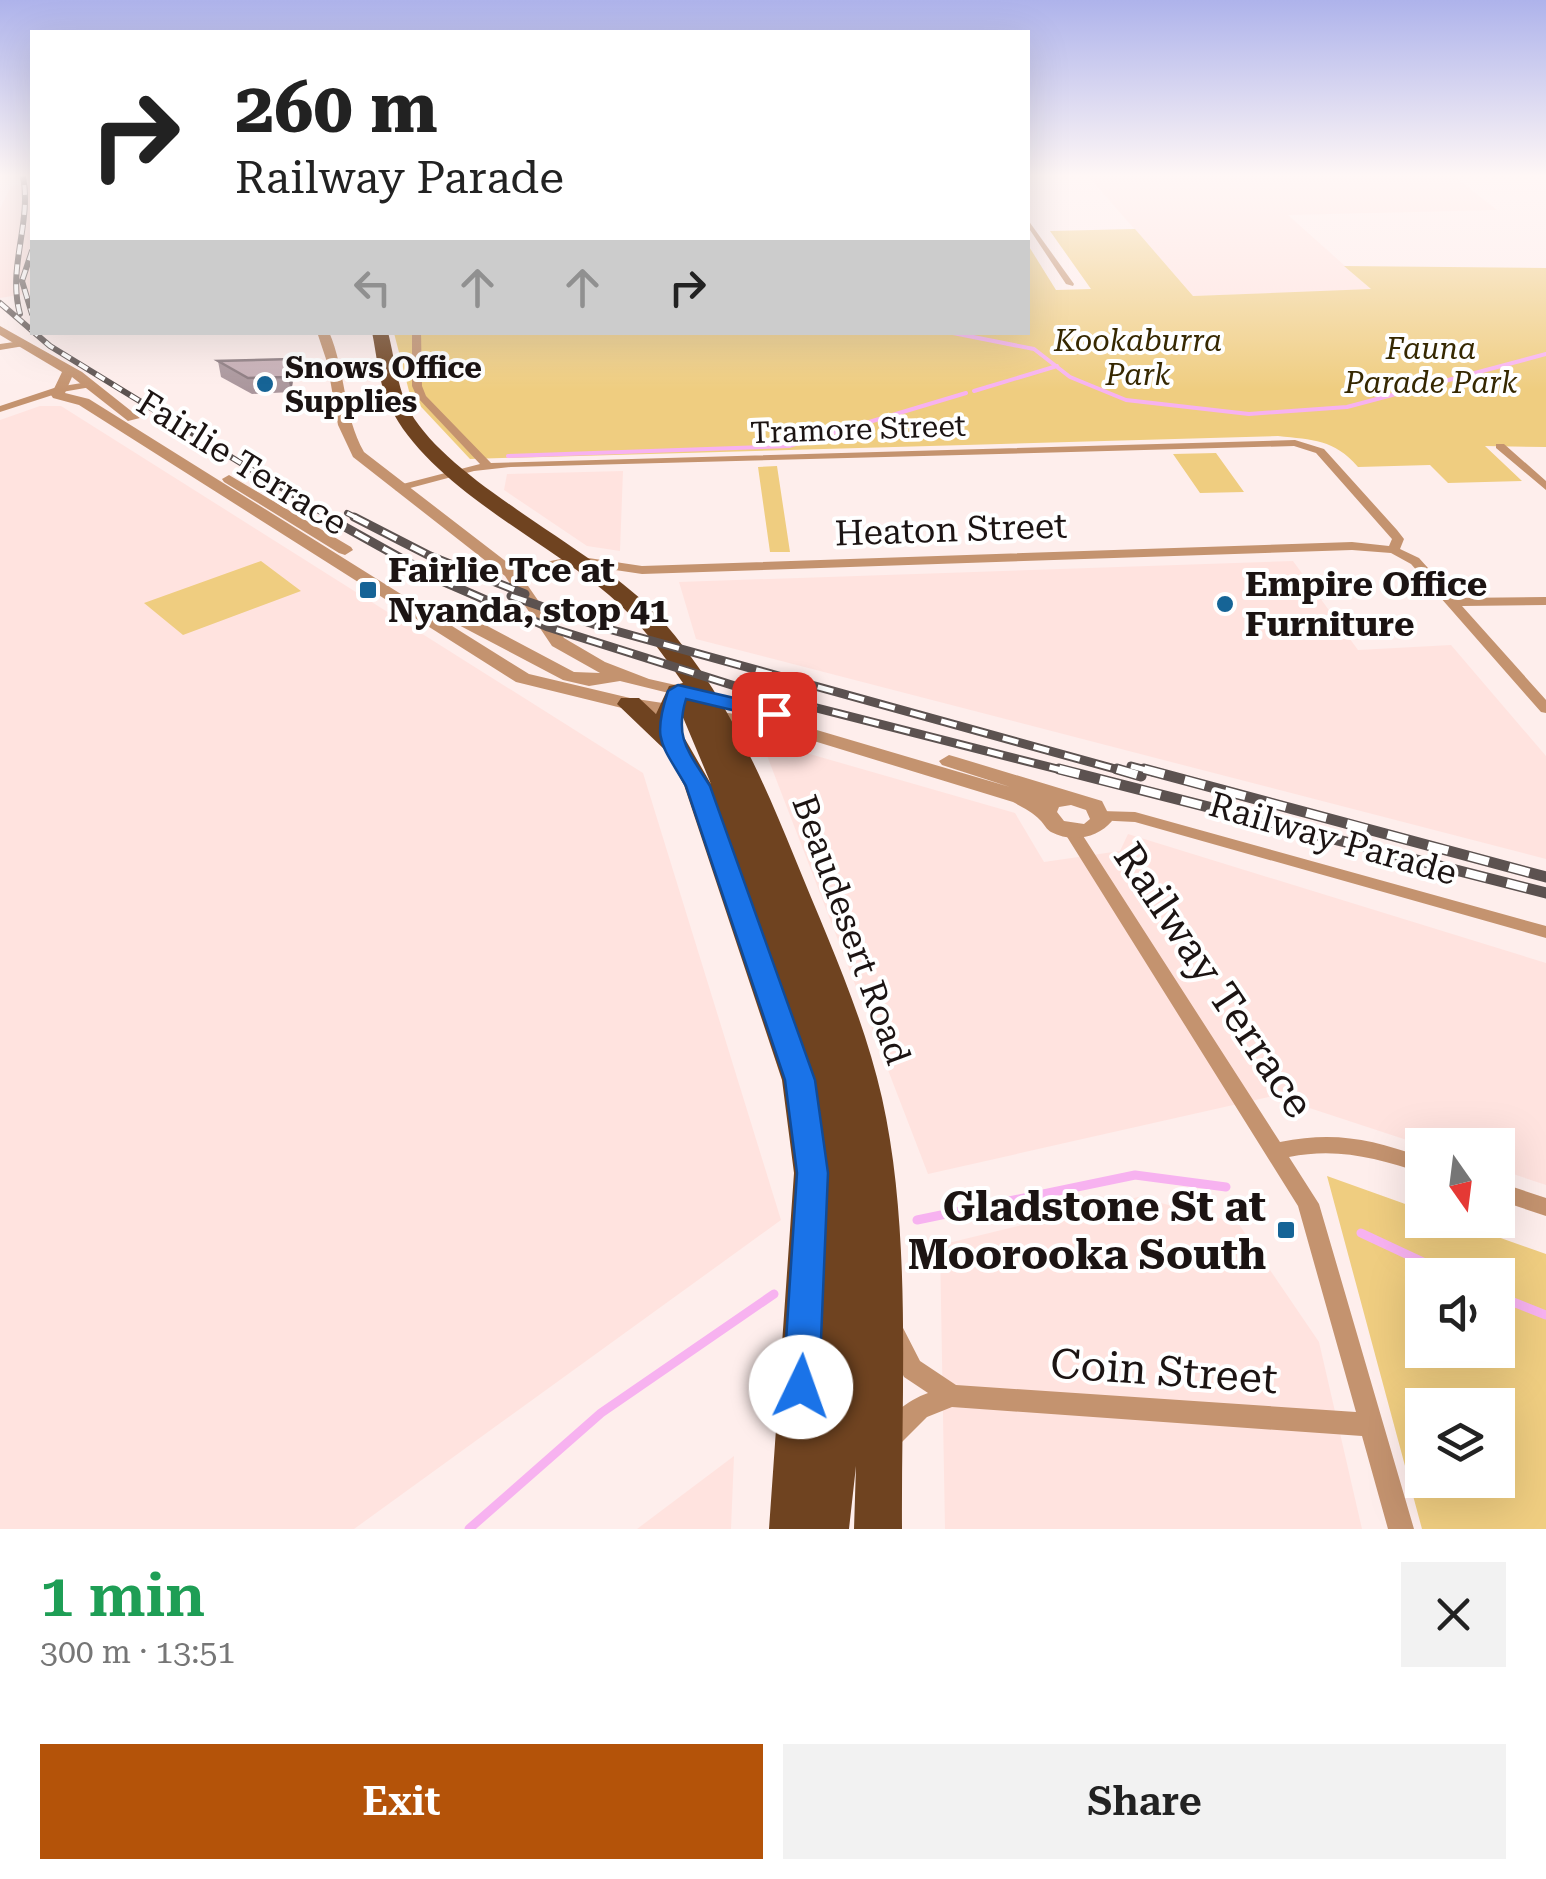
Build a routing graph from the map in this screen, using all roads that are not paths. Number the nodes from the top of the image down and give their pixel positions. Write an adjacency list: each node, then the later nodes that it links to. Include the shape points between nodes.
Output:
1 (1045, 247): 2 (street)
2 (1070, 284)
3 (0, 330): 8 (street, Fairlie Terrace)
4 (324, 335): 18 (street, via 350,442)
5 (361, 335): 15 (highway, Beaudesert Road, via 389,424)
6 (381, 335): 15 (highway, Beaudesert Road, via 397,404)
7 (416, 335): 16 (street, via 422,397)
8 (20, 344): 9 (street); 10 (street, Fairlie Terrace)
9 (0, 347)
10 (68, 372): 11 (street, Fairlie Terrace); 12 (street)
11 (88, 385): 12 (street); 25 (street, Fairlie Terrace)
12 (61, 393): 13 (street); 25 (street, Fairlie Terrace, via 523,678)
13 (0, 409)
14 (1500, 446): 17 (street)
15 (421, 451): 38 (highway, Beaudesert Road, via 600,594 669,671 698,718 816,1033); 38 (highway, Beaudesert Road, via 618,591 688,666 712,705 742,763 854,1062 874,1164)
16 (487, 466): 18 (street, Tramore Street); 19 (street, Tramore Street, via 1281,442 1320,451 1393,532)
17 (1546, 487)
18 (398, 488): 20 (street)
19 (1394, 550): 20 (street, Heaton Street, via 1352,546 642,570 576,560); 21 (street, via 1415,560)
20 (511, 573): 23 (street)
21 (1452, 602): 22 (street); 27 (street)
22 (1546, 602)
23 (558, 642): 24 (street); 25 (street)
24 (622, 674): 25 (street, Fairlie Terrace); 28 (street)
25 (554, 679): 26 (street, Fairlie Terrace)
26 (630, 704): 28 (highway)
27 (1546, 709)
28 (677, 714): 29 (street, via 922,753); 30 (street, via 758,721 1020,797); 42 (highway, via 800,1080 813,1173)
29 (1064, 798): 30 (street, via 1050,803); 31 (street, via 1088,802)
30 (1046, 813): 32 (street, via 1051,823)
31 (1102, 816): 32 (street, via 1094,829); 33 (street, Railway Parade, via 1135,817)
32 (1072, 832): 34 (street, Railway Terrace)
33 (1546, 932)
34 (1278, 1151): 35 (street, Railway Terrace, via 1357,1142); 40 (street, via 1308,1204)
35 (1405, 1159)
36 (1515, 1197): 37 (street)
37 (1546, 1207)
38 (868, 1300): 39 (street, via 912,1369); 41 (highway, Beaudesert Road); 43 (highway, Beaudesert Road)
39 (952, 1396): 40 (street, Coin Street); 41 (street, via 919,1408)
40 (1370, 1426): 45 (street)
41 (879, 1448): 44 (highway, Beaudesert Road)
42 (793, 1529)
43 (825, 1529)
44 (878, 1529)
45 (1401, 1529)

